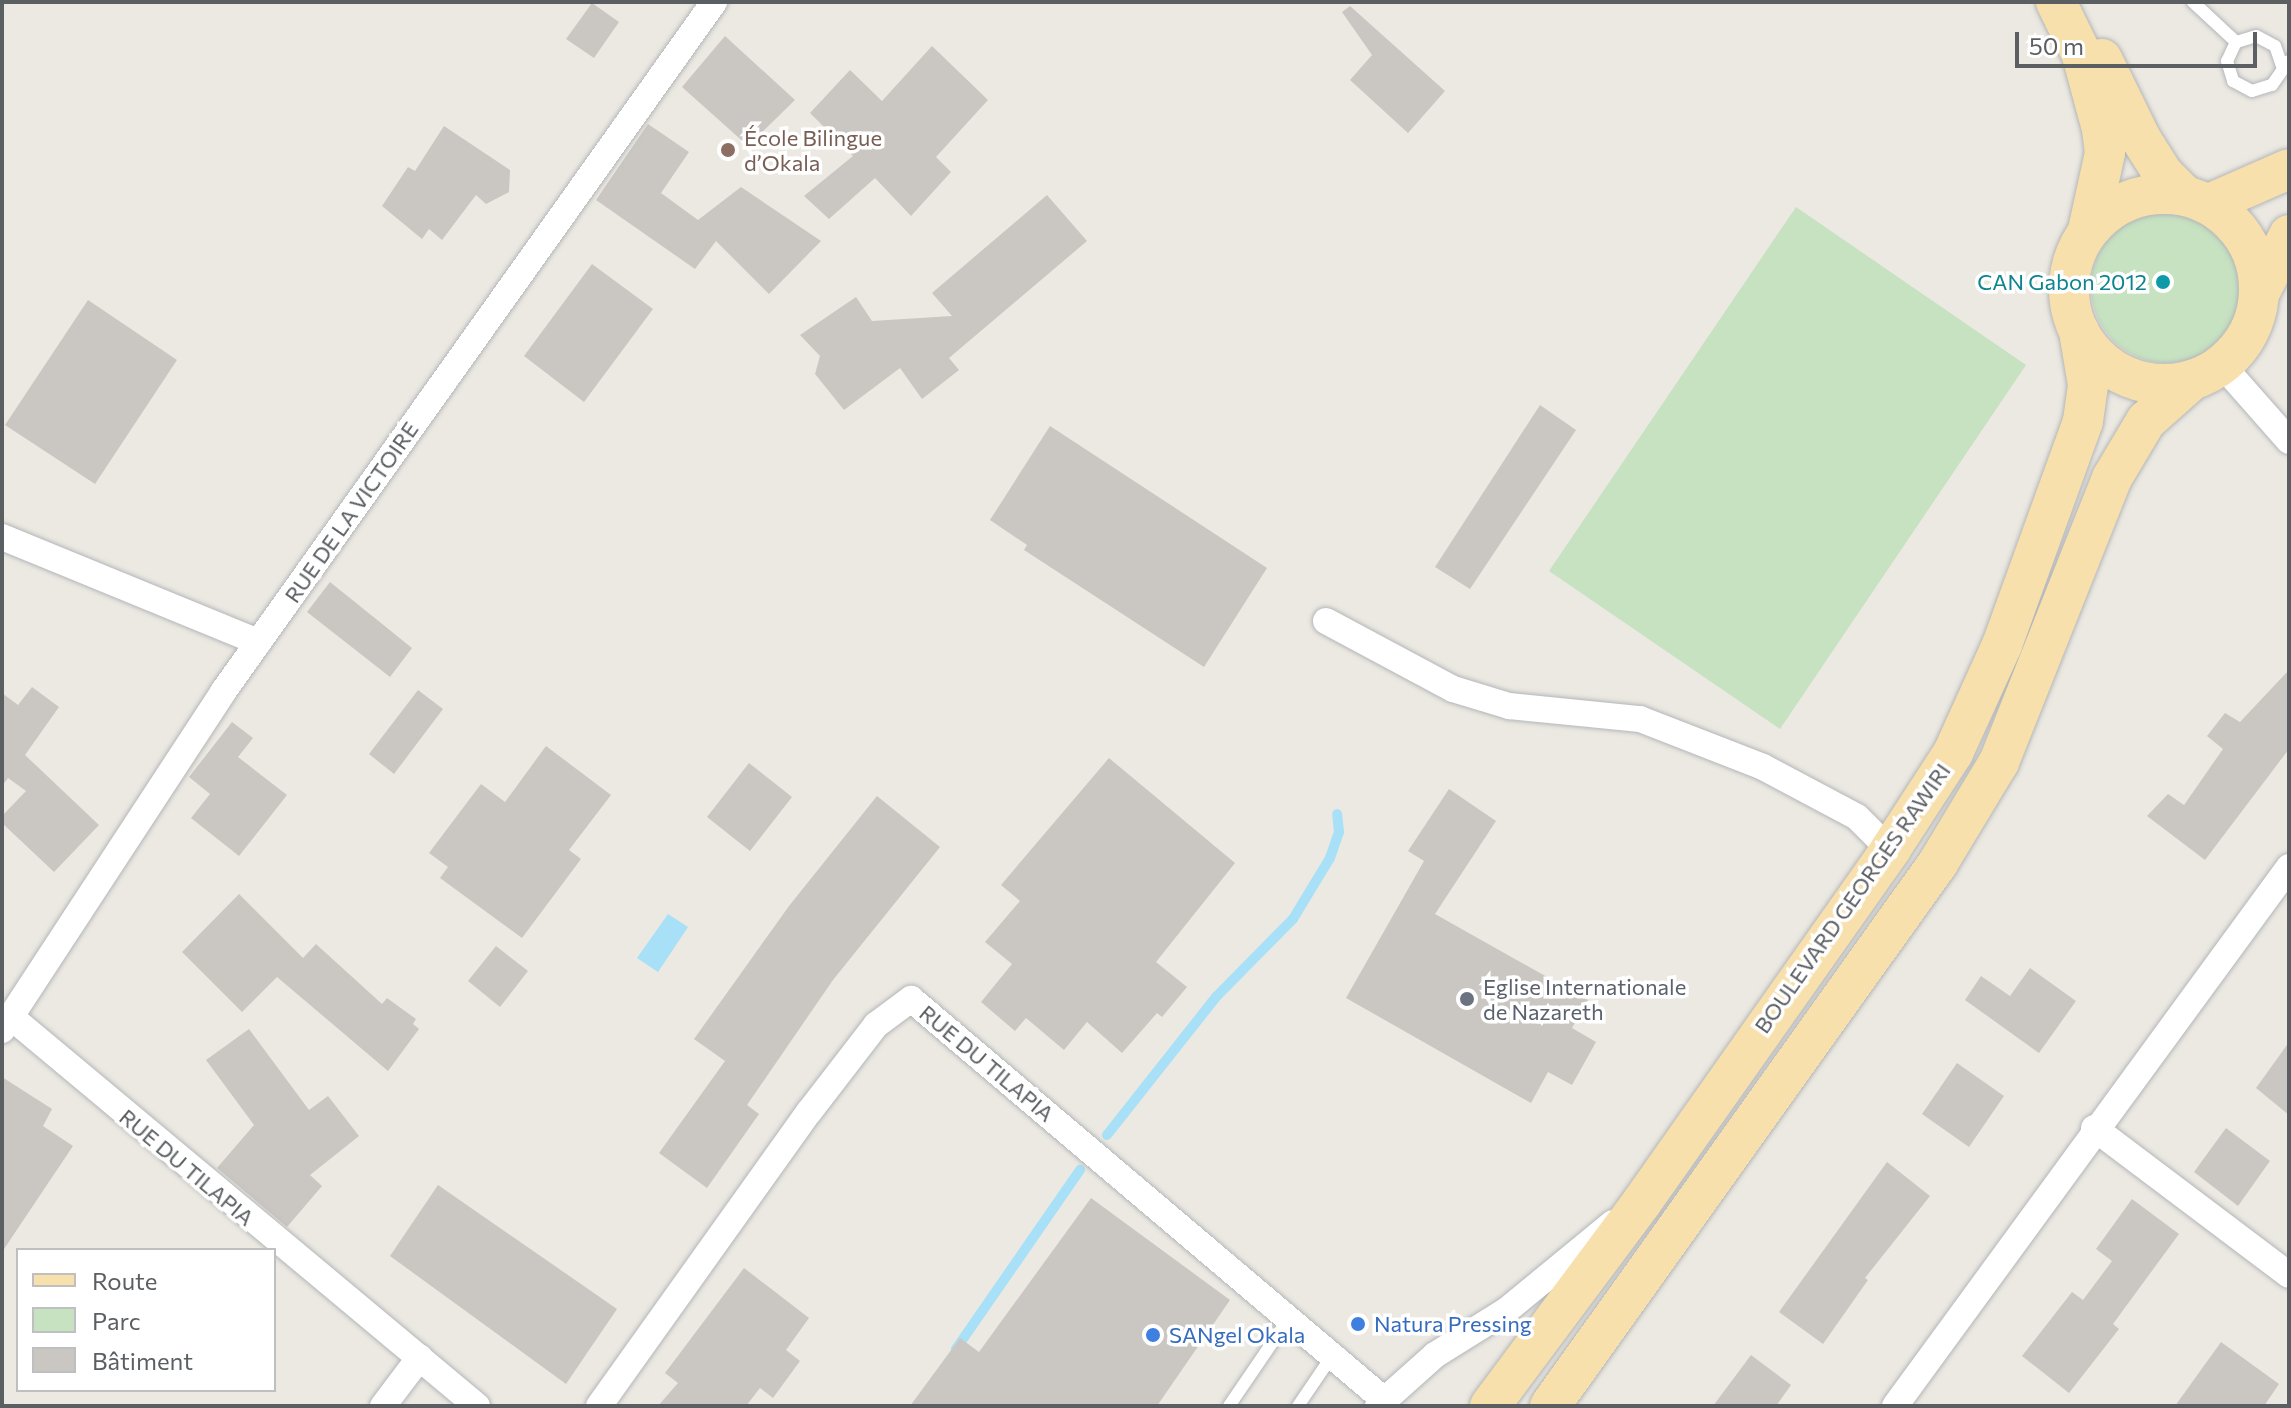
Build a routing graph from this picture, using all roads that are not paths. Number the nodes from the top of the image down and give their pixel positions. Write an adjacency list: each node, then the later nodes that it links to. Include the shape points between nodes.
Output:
1 (714, 2): 16 (street, RUE DE LA VICTOIRE)
2 (2059, 2): 7 (main road, via 2081,23 2163,174); 8 (main road, via 2082,55 2102,129 2105,153)
3 (2193, 2): 4 (lane)
4 (2236, 42): 5 (lane, via 2256,36 2275,46); 5 (lane, via 2227,61 2233,81 2252,91 2272,85)
5 (2285, 64)
6 (2289, 169): 7 (main road)
7 (2196, 200): 8 (main road, via 2131,199); 10 (main road, via 2247,241)
8 (2088, 230): 11 (main road, via 2069,279)
9 (2289, 235): 10 (main road)
10 (2260, 292): 12 (main road, via 2255,320 2242,345)
11 (2079, 331): 12 (main road, via 2099,358 2127,377 2160,384); 17 (main road, BOULEVARD GEORGES RAWIRI, via 2088,385 2083,421 2052,511 1970,716)
12 (2207, 373): 13 (street); 33 (main road, BOULEVARD GEORGES RAWIRI, via 2146,421 2112,478 1999,762 1945,852)
13 (2289, 441)
14 (2, 537): 16 (street)
15 (1326, 621): 17 (street, via 1453,689 1509,706 1640,719 1763,767 1857,817)
16 (258, 642): 19 (street, RUE DE LA VICTOIRE)
17 (1890, 850): 21 (main road, BOULEVARD GEORGES RAWIRI)
18 (2289, 867): 20 (street)
19 (7, 1024): 25 (street, RUE DU TILAPIA)
20 (2094, 1128): 22 (street); 34 (street)
21 (1642, 1202): 26 (street); 32 (main road, BOULEVARD GEORGES RAWIRI)
22 (2289, 1275)
23 (1289, 1318): 24 (street, RUE DU TILAPIA); 29 (street, RUE DU TILAPIA, via 911,999 876,1025 809,1112); 30 (lane)
24 (1332, 1356): 26 (street, RUE DU TILAPIA); 31 (lane)
25 (420, 1357): 27 (street); 28 (street, RUE DU TILAPIA)
26 (1380, 1402)
27 (383, 1406)
28 (477, 1406)
29 (599, 1406)
30 (1229, 1406)
31 (1298, 1406)
32 (1490, 1406)
33 (1550, 1406)
34 (1895, 1406)

